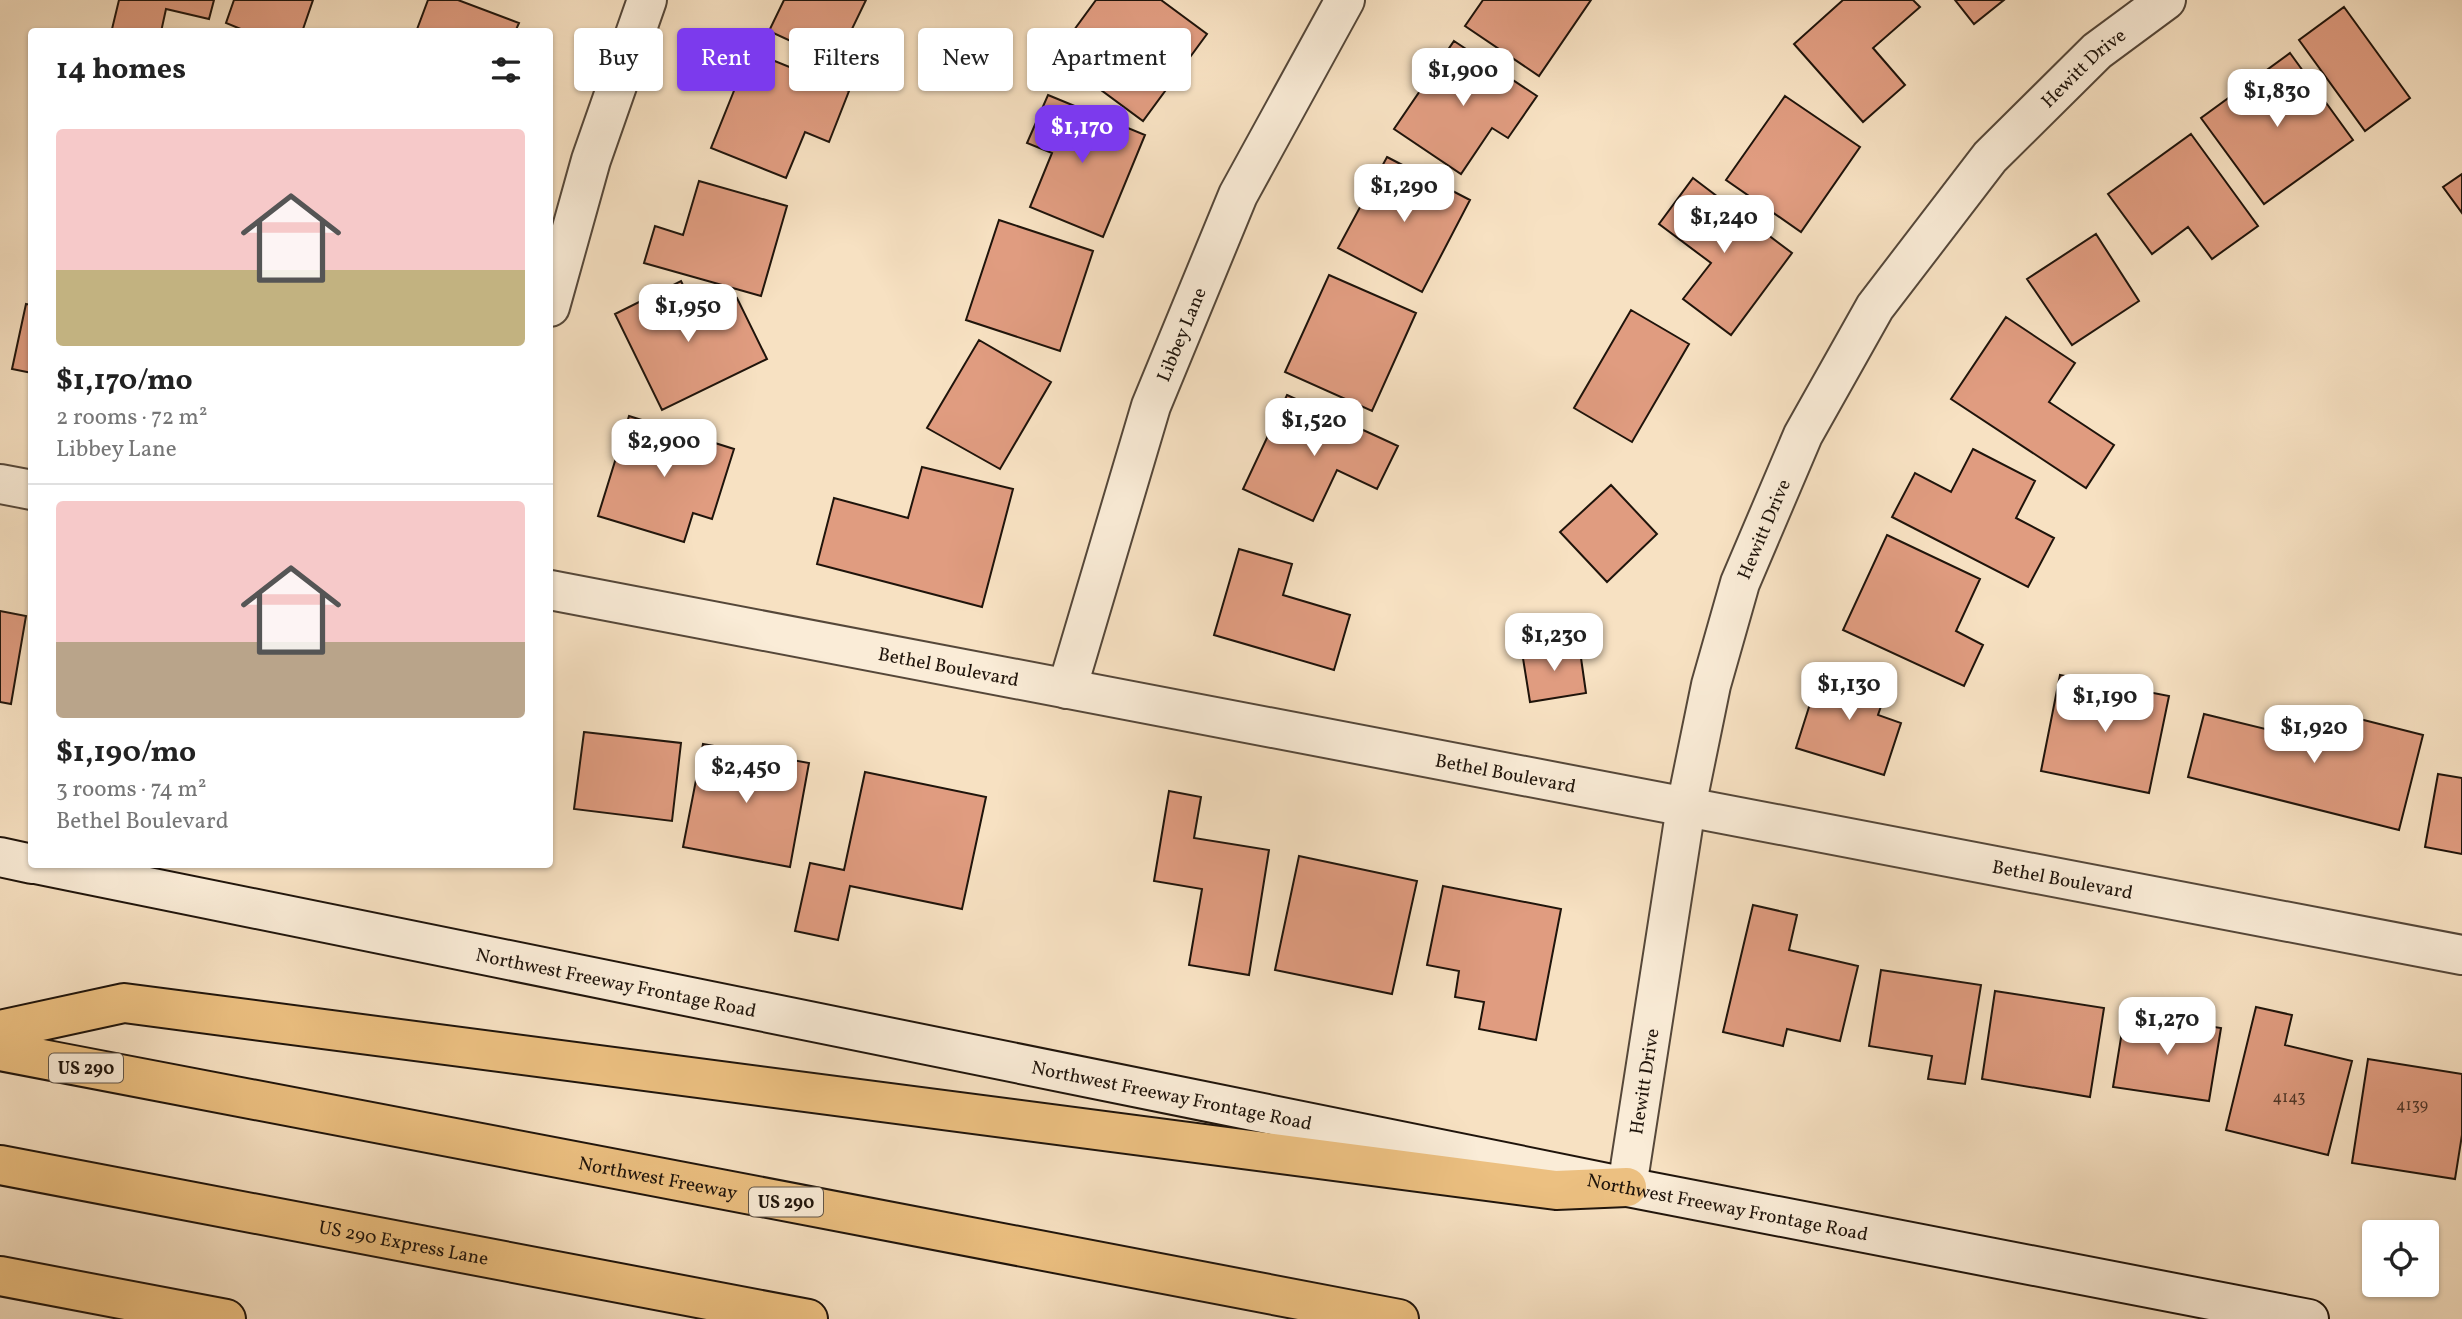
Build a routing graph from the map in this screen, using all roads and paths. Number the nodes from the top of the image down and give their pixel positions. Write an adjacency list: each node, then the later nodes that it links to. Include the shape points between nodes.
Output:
1 (647, 0): 4 (street, via 591,160)
2 (1345, 0): 8 (street, Libbey Lane, via 1238,195 1150,406)
3 (2166, 0): 9 (street, Hewitt Drive, via 2097,51 1990,157 1875,307 1803,435 1740,583 1711,685)
4 (553, 296)
5 (0, 484): 6 (street)
6 (28, 488)
7 (553, 591): 8 (street, Bethel Boulevard)
8 (1068, 689): 9 (street, Bethel Boulevard)
9 (1686, 807): 13 (street, Bethel Boulevard); 17 (street, Hewitt Drive)
10 (0, 857): 11 (street, Northwest Freeway Frontage Road)
11 (28, 863)
12 (53, 868): 17 (street, Northwest Freeway Frontage Road)
13 (2462, 956)
14 (0, 1030): 17 (highway, via 124,1003 1544,1189)
15 (0, 1051): 21 (highway, Northwest Freeway / US 290)
16 (0, 1165): 20 (highway, US 290 Express Lane)
17 (1627, 1187): 22 (street, Northwest Freeway Frontage Road)
18 (0, 1276): 19 (highway)
19 (226, 1319)
20 (808, 1319)
21 (1399, 1319)
22 (2309, 1319)

